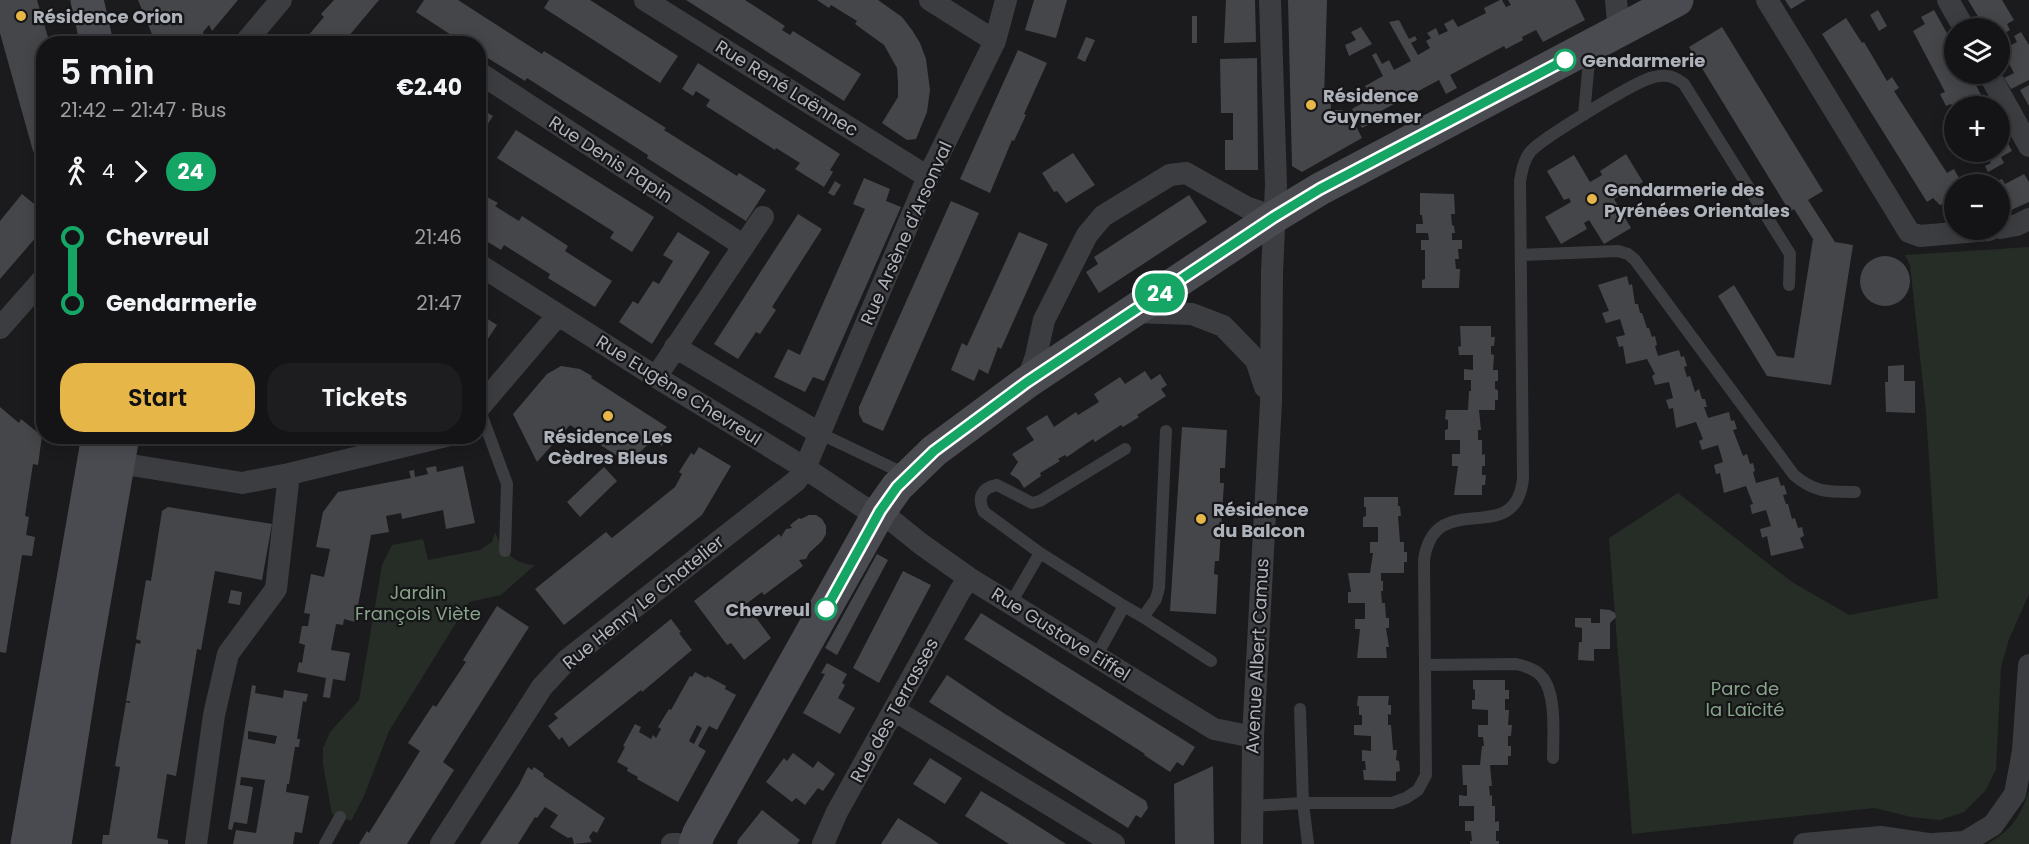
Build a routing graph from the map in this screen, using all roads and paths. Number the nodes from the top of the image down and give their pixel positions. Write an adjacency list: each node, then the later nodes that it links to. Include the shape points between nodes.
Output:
1 (87, 0): 14 (street)
2 (110, 0): 15 (street)
3 (281, 0): 16 (street)
4 (645, 0): 23 (street, Rue René Laënnec)
5 (930, 0): 17 (street)
6 (1006, 0): 17 (street, Rue Arsène d'Arsonval)
7 (1270, 0): 24 (street, Avenue Albert Camus)
8 (1616, 0): 13 (street)
9 (1677, 0): 13 (street)
10 (1767, 0): 28 (street, via 1909,232 1920,236)
11 (1948, 0): 12 (street)
12 (1958, 18)
13 (1620, 32): 18 (street)
14 (95, 36)
15 (117, 36)
16 (251, 36)
17 (995, 41): 23 (street, Rue Arsène d'Arsonval)
18 (1590, 46): 21 (lane); 24 (street)
19 (486, 77): 29 (street, Rue Denis Papin)
20 (1995, 84): 22 (street)
21 (1584, 115): 30 (lane, via 1540,143 1523,165); 32 (lane, via 1650,77 1674,76 1684,84 1790,254)
22 (2029, 146)
23 (928, 177): 44 (street, Rue Arsène d'Arsonval)
24 (1274, 217): 34 (street); 39 (street, via 1246,207 1186,173 1170,175 1103,216 1088,235 1044,320); 41 (street, Avenue Albert Camus)
25 (763, 218): 29 (street)
26 (2029, 219): 27 (street)
27 (2010, 226)
28 (1944, 234)
29 (744, 246): 37 (street)
30 (1521, 255): 52 (lane, via 1618,251 1628,254 1794,475 1823,492); 63 (lane, via 1522,494 1517,503 1498,516 1447,522 1426,544)
31 (486, 269): 35 (street, Rue Eugène Chevreul)
32 (1789, 285)
33 (36, 288): 36 (street)
34 (1132, 312): 39 (street); 41 (street, via 1192,314 1222,326 1256,360)
35 (558, 315): 38 (street, Rue Eugène Chevreul); 40 (street)
36 (0, 328)
37 (675, 347): 38 (street); 44 (street, Rue Eugène Chevreul)
38 (656, 377): 49 (street, Rue Eugène Chevreul)
39 (1027, 382): 51 (street, via 934,451)
40 (486, 401)
41 (1271, 402): 66 (street, Avenue Albert Camus)
42 (486, 428): 54 (lane, via 507,484)
43 (1166, 431): 59 (lane, via 1159,588)
44 (819, 433): 49 (street, Rue Arsène d'Arsonval); 51 (lane)
45 (97, 444): 71 (street)
46 (413, 444): 50 (street)
47 (1125, 449): 55 (lane, via 1040,501 1032,503 997,485 987,487 980,496 984,513)
48 (121, 450): 50 (street, via 242,483); 72 (street)
49 (805, 468): 53 (street, Rue Eugène Chevreul, via 863,507); 75 (street, Rue Henry Le Chatelier, via 796,481 567,660 542,687)
50 (289, 474): 73 (street, via 276,588 228,654 214,715)
51 (909, 476): 53 (street)
52 (1855, 492)
53 (880, 511): 56 (street, Rue Gustave Eiffel); 78 (street)
54 (505, 551)
55 (1040, 552): 57 (lane); 58 (lane)
56 (969, 578): 57 (street, Rue Gustave Eiffel); 65 (street, Rue des Terrasses)
57 (1011, 603): 60 (street, Rue Gustave Eiffel)
58 (1124, 606): 59 (lane); 60 (lane)
59 (1143, 617): 61 (lane)
60 (1097, 655): 66 (street, Rue Gustave Eiffel, via 1214,729)
61 (1211, 661)
62 (2029, 664): 84 (street, via 2023,752 2015,794 1993,825 1965,842)
63 (1426, 665): 67 (lane, via 1516,664 1543,677 1551,696); 68 (lane, via 1426,775 1418,790 1392,802)
64 (1300, 709): 68 (lane)
65 (894, 710): 79 (street, Rue des Terrasses); 80 (street)
66 (1252, 737): 69 (street, Avenue Albert Camus)
67 (1553, 758)
68 (1303, 803): 69 (lane); 82 (lane)
69 (1252, 806): 81 (street, Avenue Albert Camus)
70 (340, 817): 74 (lane)
71 (27, 844)
72 (55, 844)
73 (196, 844)
74 (325, 844)
75 (441, 844)
76 (672, 844): 77 (street)
77 (678, 844)
78 (695, 844)
79 (823, 844)
80 (1114, 844)
81 (1252, 844)
82 (1308, 844)
83 (1804, 844): 84 (street, via 1881,837)
84 (1930, 844)

